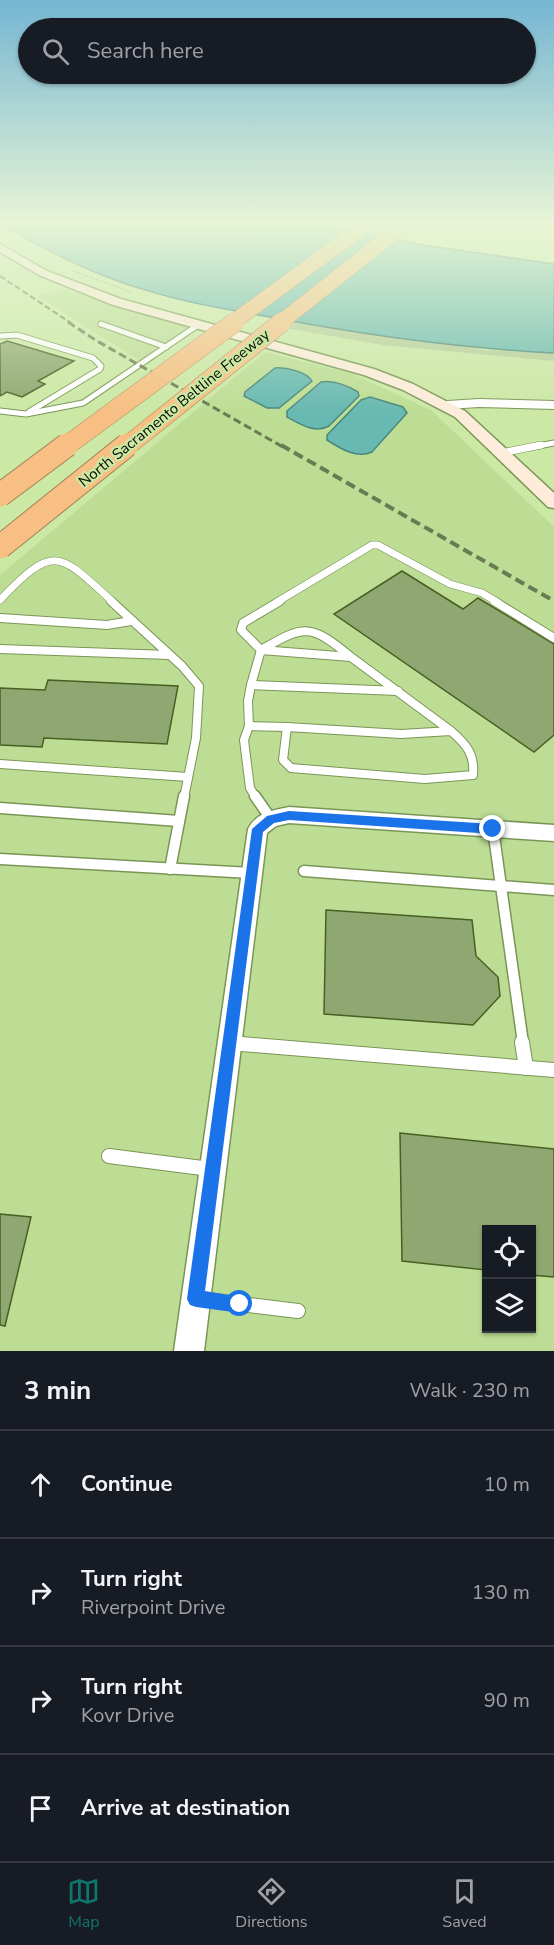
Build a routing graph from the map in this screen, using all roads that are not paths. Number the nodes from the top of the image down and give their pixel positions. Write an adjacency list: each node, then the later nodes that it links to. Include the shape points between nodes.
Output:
1 (77, 287): 5 (main road)
2 (282, 287): 14 (highway, North Sacramento Beltline Freeway, bridge)
3 (326, 287): 16 (highway, North Sacramento Beltline Freeway, bridge)
4 (101, 324): 7 (lane)
5 (198, 325): 7 (lane); 8 (main road, via 369,372)
6 (0, 336): 11 (lane, via 17,335 93,358 101,366)
7 (166, 347): 11 (lane, via 83,403)
8 (447, 405): 9 (street); 13 (main road)
9 (554, 405)
10 (0, 411): 11 (lane)
11 (26, 414)
12 (554, 443): 13 (lane)
13 (501, 453): 15 (main road)
14 (0, 495)
15 (554, 503)
16 (0, 547)
17 (0, 600): 19 (lane, via 32,570 57,560 72,565)
18 (0, 618): 19 (lane, via 107,625)
19 (131, 621): 23 (lane)
20 (554, 638): 22 (lane, via 482,593 450,584 378,544 243,623 242,630)
21 (0, 648): 23 (lane)
22 (261, 650): 24 (lane); 24 (lane, via 295,630 315,629); 25 (lane)
23 (170, 655): 31 (lane, via 200,686)
24 (351, 657): 26 (lane)
25 (251, 685): 26 (lane); 27 (lane)
26 (398, 691): 29 (lane)
27 (249, 726): 28 (lane); 34 (lane, via 244,740 250,788)
28 (287, 726): 29 (lane, via 421,736); 29 (lane, via 283,760 291,768 425,779 473,775 475,760 469,747)
29 (451, 731)
30 (0, 764): 31 (lane)
31 (188, 777): 33 (lane)
32 (0, 808): 33 (lane)
33 (179, 821): 38 (lane)
34 (264, 824): 35 (street, via 289,815); 40 (street)
35 (493, 829): 36 (street); 41 (lane)
36 (554, 833)
37 (0, 859): 38 (lane)
38 (170, 869): 40 (lane)
39 (304, 871): 41 (lane)
40 (252, 873): 43 (street)
41 (501, 886): 42 (lane); 44 (lane)
42 (554, 890)
43 (229, 1043): 44 (lane); 47 (street)
44 (526, 1068): 45 (lane)
45 (554, 1070)
46 (109, 1156): 47 (lane)
47 (213, 1169): 48 (street)
48 (196, 1299): 49 (lane); 50 (street)
49 (298, 1311)
50 (189, 1351)

